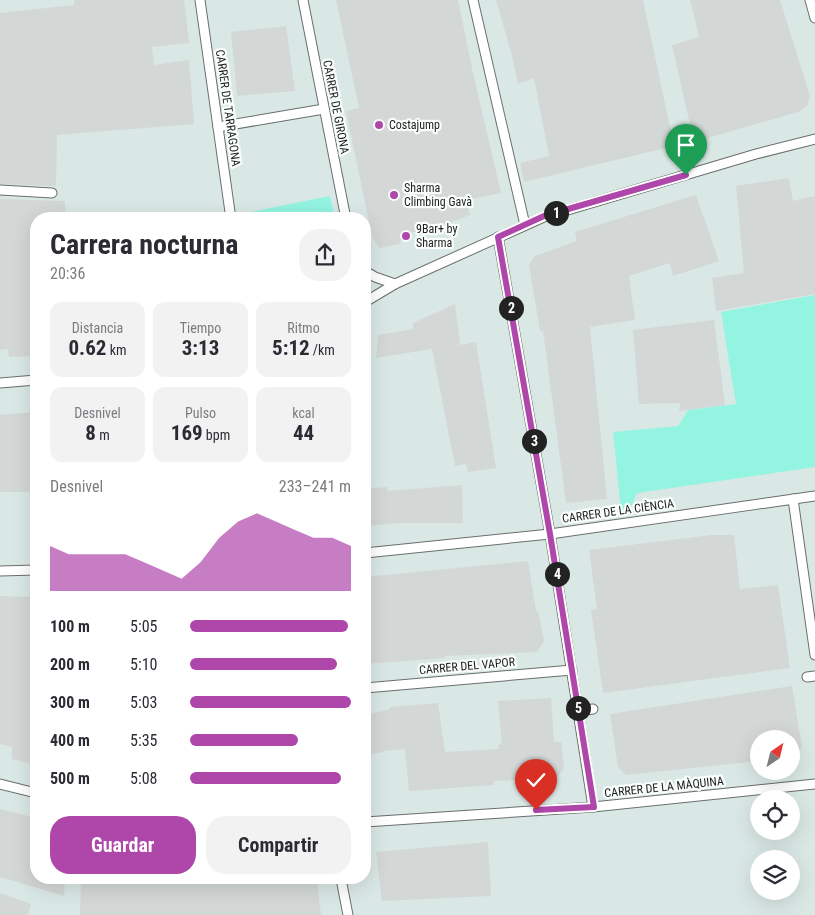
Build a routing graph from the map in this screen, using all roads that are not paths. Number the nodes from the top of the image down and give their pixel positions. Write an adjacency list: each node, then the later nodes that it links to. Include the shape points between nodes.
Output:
1 (200, 0): 7 (street, CARRER DE TARRAGONA)
2 (303, 0): 6 (street, CARRER DE GIRONA)
3 (473, 0): 13 (street)
4 (810, 0): 5 (street)
5 (815, 18)
6 (324, 110): 7 (street); 12 (street, CARRER DE GIRONA)
7 (218, 127): 11 (street, CARRER DE TARRAGONA)
8 (814, 138): 13 (street, via 544,216)
9 (0, 190): 10 (street)
10 (52, 193)
11 (230, 212)
12 (345, 212)
13 (524, 225): 14 (street)
14 (498, 237): 16 (street); 22 (street)
15 (371, 275): 16 (street)
16 (395, 284): 17 (street)
17 (371, 298)
18 (30, 380): 19 (street)
19 (0, 383)
20 (815, 496): 21 (street, CARRER DE LA CIÈNCIA)
21 (793, 499): 22 (street, CARRER DE LA CIÈNCIA); 26 (street)
22 (550, 534): 23 (street, CARRER DE LA CIÈNCIA); 27 (street)
23 (371, 552)
24 (30, 570): 25 (street)
25 (0, 571)
26 (815, 655)
27 (572, 670): 28 (street, CARRER DEL VAPOR); 30 (street)
28 (371, 687)
29 (593, 709): 30 (street)
30 (578, 712): 34 (street)
31 (0, 784): 33 (street)
32 (815, 784): 34 (street, CARRER DE LA MÀQUINA)
33 (30, 792)
34 (594, 807): 35 (street, CARRER DE LA MÀQUINA)
35 (371, 822)
36 (342, 884): 37 (street)
37 (348, 915)

